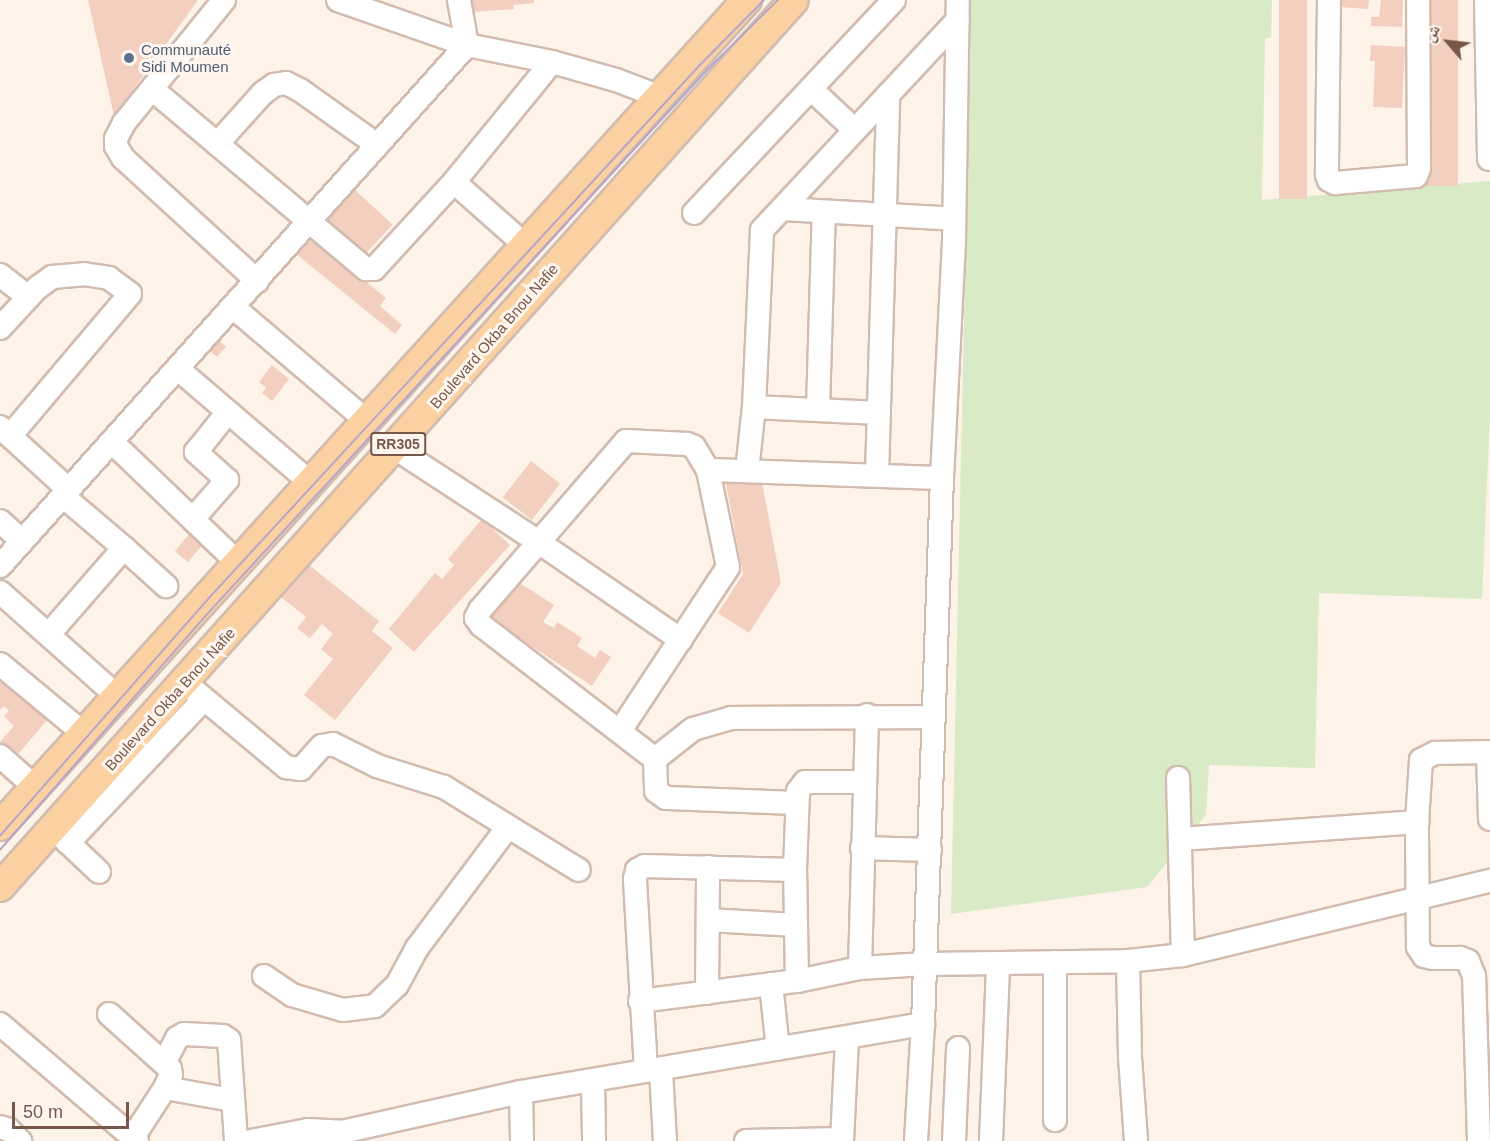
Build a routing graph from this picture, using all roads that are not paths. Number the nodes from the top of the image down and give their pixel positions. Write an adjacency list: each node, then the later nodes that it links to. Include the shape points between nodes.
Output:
1 (224, 0): 13 (street)
2 (338, 0): 11 (street)
3 (459, 0): 11 (street)
4 (747, 0): 16 (main road, RR305)
5 (794, 0): 42 (main road, Boulevard Okba Bnou Nafie / RR305)
6 (894, 0): 14 (street)
7 (1329, 0): 8 (street, via 1327,175 1335,183 1416,176)
8 (1418, 0)
9 (1486, 0): 20 (street)
10 (958, 10): 15 (street); 26 (street)
11 (468, 45): 12 (street); 19 (street)
12 (552, 62): 16 (street); 21 (street)
13 (152, 89): 18 (street); 30 (street, via 118,131 118,152)
14 (811, 89): 17 (street); 24 (street)
15 (888, 95): 17 (street); 25 (street)
16 (657, 96): 28 (main road, RR305)
17 (855, 130): 22 (street)
18 (218, 144): 19 (street, via 263,93 286,83); 27 (street)
19 (377, 145): 27 (street)
20 (1489, 159)
21 (454, 182): 27 (street, via 374,269 366,269); 28 (street)
22 (783, 209): 23 (street); 35 (street, via 766,225 761,236)
23 (824, 212): 25 (street); 36 (street)
24 (694, 213)
25 (884, 216): 26 (street); 38 (street)
26 (954, 219): 46 (street)
27 (310, 221): 30 (street)
28 (525, 245): 39 (main road, RR305)
29 (0, 275): 31 (street)
30 (257, 281): 32 (street)
31 (28, 297): 33 (street); 40 (street, via 44,282 62,275 109,278 130,294)
32 (233, 307): 34 (street); 39 (street)
33 (0, 328)
34 (178, 369): 37 (street); 41 (street)
35 (754, 407): 36 (street); 44 (street)
36 (818, 409): 38 (street)
37 (228, 412): 47 (street); 49 (street, via 196,452 227,480)
38 (879, 412): 45 (street)
39 (367, 421): 47 (main road, RR305)
40 (5, 431): 48 (street)
41 (112, 442): 48 (street); 49 (street)
42 (395, 448): 52 (street); 61 (main road, Boulevard Okba Bnou Nafie / RR305)
43 (708, 470): 44 (street); 52 (street, via 699,453 687,444 626,441); 59 (street, via 728,567)
44 (747, 471): 45 (street)
45 (877, 475): 46 (street)
46 (942, 478): 64 (street)
47 (311, 483): 54 (main road, RR305)
48 (66, 493): 51 (street); 53 (street)
49 (193, 519): 54 (street)
50 (0, 521): 51 (street)
51 (22, 541): 55 (street)
52 (540, 543): 59 (street); 65 (street, via 476,618)
53 (124, 548): 56 (street); 58 (street)
54 (237, 562): 62 (main road, RR305)
55 (0, 566)
56 (166, 586)
57 (0, 592): 58 (street)
58 (49, 634): 62 (street)
59 (681, 640): 65 (street)
60 (0, 663): 66 (street)
61 (194, 691): 78 (street, via 286,767 301,769 322,746 333,744 377,766 444,788); 79 (main road, Boulevard Okba Bnou Nafie / RR305)
62 (116, 695): 66 (main road, RR305)
63 (867, 715): 64 (street); 69 (street, via 731,718 693,729); 71 (street)
64 (934, 717): 82 (street)
65 (620, 731): 69 (street)
66 (84, 733): 73 (main road, RR305)
67 (1489, 752): 72 (street); 76 (street, via 1434,753 1421,760)
68 (0, 756): 73 (street)
69 (656, 759): 74 (street, via 656,791 666,798)
70 (1178, 778): 80 (street)
71 (864, 782): 74 (street, via 805,782 800,785); 81 (street)
72 (1489, 782): 75 (street)
73 (34, 788): 77 (main road, RR305)
74 (797, 803): 85 (street)
75 (1490, 819)
76 (1417, 822): 80 (street); 89 (street)
77 (0, 826)
78 (508, 827): 84 (street); 98 (street, via 417,948 396,985 375,1006 343,1010 292,995)
79 (61, 836): 86 (street); 88 (main road, Boulevard Okba Bnou Nafie / RR305)
80 (1181, 839): 92 (street)
81 (862, 848): 82 (street); 97 (street)
82 (930, 850): 96 (street)
83 (708, 867): 85 (street); 90 (street); 102 (street, via 645,866 638,870 635,879)
84 (579, 870)
85 (795, 870): 91 (street)
86 (99, 872)
87 (1490, 881): 89 (street)
88 (0, 887)
89 (1418, 898): 92 (street); 133 (street, via 1418,947 1424,956 1460,958 1472,966)
90 (708, 920): 91 (street); 101 (street)
91 (796, 925): 99 (street)
92 (1183, 956): 93 (street)
93 (1128, 961): 94 (street); 132 (street)
94 (1055, 962): 95 (street); 115 (street)
95 (998, 963): 96 (street); 131 (street)
96 (925, 964): 97 (street); 105 (street)
97 (860, 969): 99 (street)
98 (264, 976)
99 (796, 981): 100 (street)
100 (771, 984): 101 (street); 108 (street)
101 (707, 993): 102 (street)
102 (640, 1001): 110 (street)
103 (109, 1014): 109 (street)
104 (0, 1024): 119 (street)
105 (923, 1024): 106 (street); 129 (street)
106 (847, 1037): 108 (street); 120 (street)
107 (958, 1048): 130 (street)
108 (778, 1049): 110 (street)
109 (165, 1061): 112 (street, via 171,1075); 114 (street, via 177,1038 184,1034 223,1036 229,1040 231,1051)
110 (654, 1070): 111 (street); 126 (street)
111 (593, 1082): 113 (street); 125 (street)
112 (165, 1088): 114 (street); 119 (street)
113 (521, 1092): 117 (street); 124 (street)
114 (232, 1100): 122 (street)
115 (1055, 1119)
116 (0, 1127): 121 (street)
117 (373, 1133): 118 (street)
118 (337, 1136): 123 (street, via 308,1130)
119 (135, 1139)
120 (842, 1140): 128 (street)
121 (20, 1141)
122 (236, 1141)
123 (251, 1141)
124 (522, 1141)
125 (594, 1141)
126 (665, 1141)
127 (746, 1141): 128 (street)
128 (753, 1141)
129 (916, 1141)
130 (954, 1141)
131 (991, 1141)
132 (1136, 1141)
133 (1479, 1141)

